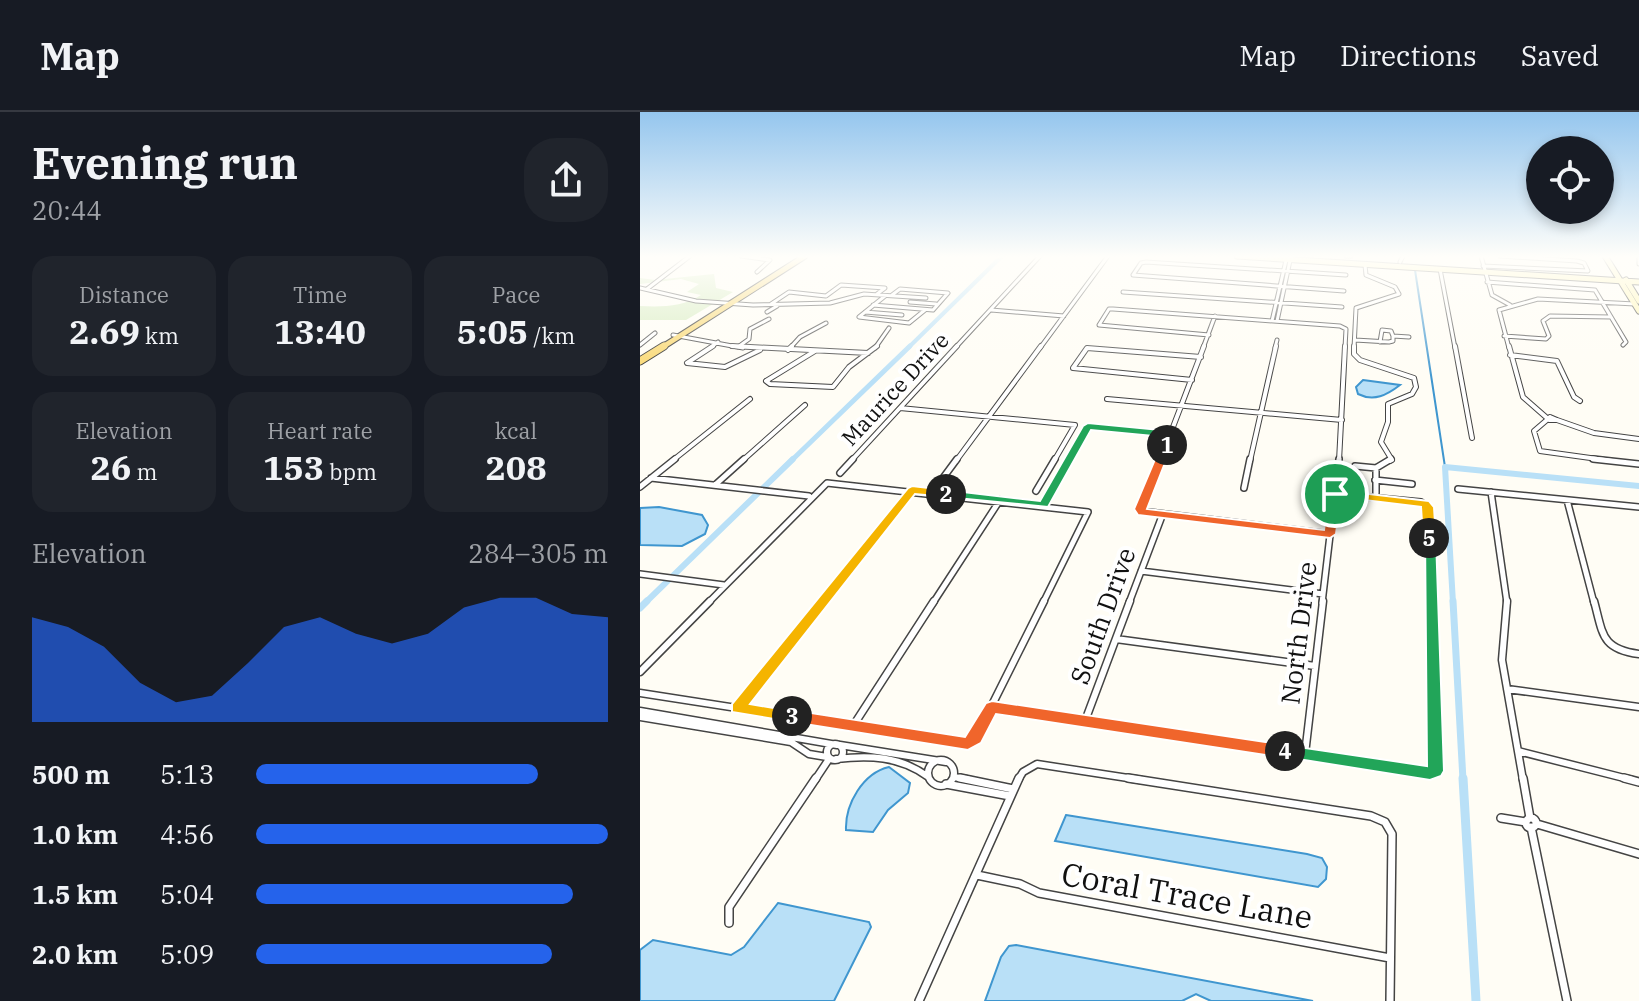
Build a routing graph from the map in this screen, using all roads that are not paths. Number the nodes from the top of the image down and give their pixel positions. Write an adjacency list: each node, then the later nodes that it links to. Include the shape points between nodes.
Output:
1 (682, 297): 19 (street)
2 (737, 297): 19 (main road)
3 (737, 297): 19 (main road)
4 (780, 297): 27 (street)
5 (829, 297): 25 (street)
6 (845, 297): 25 (street)
7 (883, 297): 29 (street)
8 (920, 297): 18 (street)
9 (943, 297): 26 (street)
10 (1002, 297): 34 (street, Maurice Drive)
11 (1078, 297): 39 (street)
12 (1201, 297): 24 (street)
13 (1280, 297): 24 (street)
14 (1394, 297): 54 (street, via 1357,307)
15 (1445, 297): 79 (street)
16 (1494, 297): 30 (street)
17 (1601, 297): 21 (street)
18 (926, 298): 23 (street)
19 (730, 302): 27 (street); 48 (main road)
20 (910, 302): 23 (street)
21 (1604, 302): 22 (street); 30 (street, via 1538,299); 41 (street)
22 (1637, 302): 35 (street)
23 (921, 303): 26 (street)
24 (1279, 303): 31 (street); 44 (street)
25 (820, 304): 28 (street)
26 (936, 304): 33 (street, via 933,310)
27 (768, 305): 28 (street)
28 (778, 305): 36 (street)
29 (873, 305): 32 (street); 37 (street)
30 (1510, 305): 51 (street, via 1498,312)
31 (1342, 307)
32 (911, 308): 33 (street); 38 (street)
33 (926, 309): 43 (street, via 909,323)
34 (990, 310): 39 (street); 73 (street, Maurice Drive)
35 (1639, 311)
36 (767, 312)
37 (865, 312): 38 (street); 43 (street, via 859,317)
38 (902, 315): 43 (street)
39 (1064, 316): 75 (street)
40 (1215, 316): 44 (street); 49 (street); 49 (street, via 1109,309 1099,326)
41 (1612, 317): 51 (street, via 1553,315 1543,321 1546,339); 58 (street)
42 (769, 319): 59 (street, via 750,329 749,339)
43 (895, 321)
44 (1275, 321): 76 (street, North Drive, via 1346,329)
45 (826, 323): 61 (street)
46 (889, 328): 63 (street)
47 (655, 333): 57 (street)
48 (676, 335): 55 (street); 66 (main road)
49 (1209, 335): 65 (street)
50 (1393, 336): 52 (street); 56 (street, via 1391,342); 56 (street, via 1382,330)
51 (1504, 336): 64 (street)
52 (1409, 337)
53 (1277, 340): 74 (street)
54 (1355, 340): 56 (street); 83 (street, via 1359,359 1405,372 1415,382 1414,392 1388,404 1381,442 1392,460)
55 (719, 342): 59 (street); 60 (street, via 689,365 720,368)
56 (1380, 342)
57 (640, 345)
58 (1623, 345)
59 (737, 347): 60 (street)
60 (760, 350): 61 (street)
61 (788, 350): 62 (street)
62 (815, 350): 63 (street); 63 (street, via 766,381 833,387)
63 (868, 353)
64 (1510, 355): 70 (street, via 1557,361); 77 (street, via 1523,397)
65 (1201, 357): 67 (street); 67 (street, via 1087,348 1073,368)
66 (640, 359)
67 (1192, 380): 72 (street)
68 (750, 399): 85 (street)
69 (1107, 399): 72 (street)
70 (1580, 401)
71 (805, 405): 89 (street)
72 (1183, 406): 74 (street); 78 (street)
73 (900, 408): 75 (street); 84 (street, Maurice Drive)
74 (1261, 413): 76 (street); 91 (street)
75 (989, 417): 87 (street); 94 (street, via 1075,425)
76 (1342, 420): 97 (street, North Drive)
77 (1553, 420): 80 (street); 81 (street, via 1534,428 1545,454)
78 (1171, 434): 101 (street, via 1088,426); 103 (street, via 1140,509)
79 (1472, 438)
80 (1639, 439)
81 (1639, 464)
82 (1355, 466): 83 (street)
83 (1376, 468): 86 (street)
84 (840, 473)
85 (651, 478): 89 (street); 90 (street)
86 (1375, 480): 88 (street); 96 (street)
87 (940, 482)
88 (1412, 484)
89 (715, 485): 98 (street)
90 (640, 487)
91 (1244, 488)
92 (1458, 489): 95 (street)
93 (912, 490): 98 (street, via 836,481); 99 (street); 117 (street)
94 (1036, 491)
95 (1491, 492): 100 (street); 113 (street, via 1507,599 1502,660)
96 (1376, 493)
97 (1335, 494): 104 (street, North Drive); 123 (street, via 1428,507 1437,766 1430,773)
98 (810, 496): 107 (street)
99 (1000, 500): 101 (street); 120 (street)
100 (1567, 500): 102 (street); 110 (street, via 1604,639 1618,651)
101 (1043, 505): 115 (street, via 1088,514)
102 (1638, 509)
103 (1162, 516): 104 (street); 105 (street, South Drive)
104 (1330, 534): 108 (street, North Drive)
105 (1141, 571): 108 (street); 109 (street, South Drive)
106 (640, 574): 107 (street)
107 (724, 585): 112 (street)
108 (1323, 594): 111 (street, North Drive)
109 (1116, 639): 111 (street); 119 (street, South Drive)
110 (1639, 654)
111 (1315, 666): 123 (street, North Drive)
112 (640, 672)
113 (1507, 689): 116 (street); 122 (street)
114 (640, 693): 117 (street)
115 (992, 707): 119 (street); 120 (street, via 968,744)
116 (1639, 707)
117 (738, 708): 120 (street)
118 (640, 714): 121 (street); 124 (street, via 791,742 809,754)
119 (1085, 721): 123 (street)
120 (853, 726)
121 (839, 745): 124 (street, via 826,751); 124 (street, via 844,753); 125 (street)
122 (1518, 751): 128 (street); 132 (street)
123 (1305, 754)
124 (831, 758): 126 (street, via 905,761); 135 (street, via 729,907)
125 (946, 762): 126 (street, via 934,765); 127 (street, via 955,767)
126 (927, 776): 129 (street, via 933,784)
127 (954, 777): 129 (street); 130 (street)
128 (1639, 782)
129 (945, 784): 130 (street)
130 (1012, 792): 134 (street); 136 (street, via 1029,767 1052,766 1371,816 1389,825 1392,834)
131 (1501, 818): 132 (street)
132 (1531, 823): 133 (street); 139 (street)
133 (1639, 854)
134 (977, 875): 136 (street, Coral Trace Lane, via 1039,893); 137 (street)
135 (729, 923)
136 (1390, 958): 138 (street)
137 (919, 1001)
138 (1390, 1001)
139 (1567, 1001)

